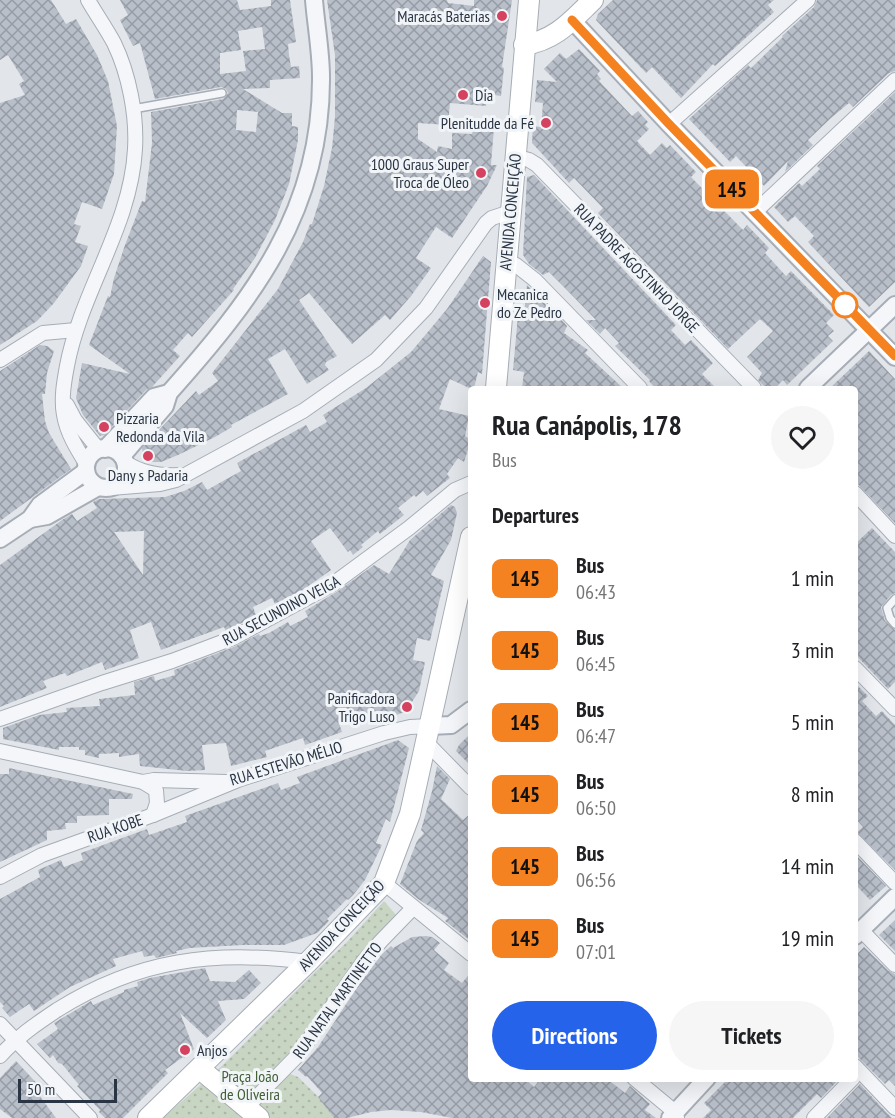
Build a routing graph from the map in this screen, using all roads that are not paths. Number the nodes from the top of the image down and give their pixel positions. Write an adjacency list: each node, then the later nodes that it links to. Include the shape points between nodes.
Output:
1 (88, 0): 10 (street, via 114,44)
2 (314, 0): 25 (street, via 320,104 300,200 276,253 246,301)
3 (529, 0): 7 (main road, AVENIDA CONCEIÇÃO)
4 (593, 0): 6 (main road)
5 (808, 0): 11 (street)
6 (572, 20): 7 (main road, via 550,38); 11 (street)
7 (524, 45): 12 (main road, AVENIDA CONCEIÇÃO)
8 (895, 80): 14 (street)
9 (222, 93): 10 (lane)
10 (133, 109): 17 (street, via 135,148 125,204)
11 (669, 124): 14 (street)
12 (514, 156): 13 (main road, AVENIDA CONCEIÇÃO); 23 (street, RUA PADRE AGOSTINHO JORGE, via 537,165)
13 (510, 212): 15 (main road, AVENIDA CONCEIÇÃO); 30 (street, via 486,223 426,308 376,360 303,411)
14 (755, 212): 18 (street)
15 (506, 262): 21 (main road, AVENIDA CONCEIÇÃO); 22 (street, via 535,280)
16 (895, 305): 18 (street)
17 (76, 330): 20 (street, via 43,333); 26 (street)
18 (869, 330): 19 (street); 24 (street)
19 (895, 357)
20 (0, 360)
21 (496, 386)
22 (638, 386)
23 (752, 386)
24 (810, 386)
25 (169, 393): 27 (street, via 154,397); 28 (street, via 165,406)
26 (63, 397): 27 (street, via 75,420); 29 (street, via 67,427)
27 (102, 449): 28 (street, via 117,452); 29 (street, via 91,456)
28 (123, 459): 30 (street, via 134,468 154,474); 32 (street, via 126,468 122,481)
29 (86, 468): 32 (street, via 88,477); 34 (street, via 40,505)
30 (187, 474): 32 (street, via 160,484)
31 (468, 484): 43 (street, RUA SECUNDINO VEIGA, via 455,490 333,584 233,638)
32 (104, 487): 34 (street, via 47,516)
33 (858, 496): 35 (street)
34 (30, 519): 36 (street)
35 (895, 536)
36 (0, 539)
37 (468, 551): 44 (main road, AVENIDA CONCEIÇÃO)
38 (895, 599): 39 (lane, via 887,608)
39 (895, 624)
40 (858, 671): 41 (street)
41 (895, 709)
42 (468, 712): 44 (street, via 451,725)
43 (0, 719)
44 (428, 734): 48 (street, RUA ESTEVÃO MÉLIO, via 410,727 384,733); 49 (street); 54 (main road, AVENIDA CONCEIÇÃO, via 410,814)
45 (0, 751): 46 (street, RUA ESTEVÃO MÉLIO)
46 (143, 782): 47 (street, RUA ESTEVÃO MÉLIO); 51 (street, via 156,790)
47 (182, 782): 48 (street, RUA ESTEVÃO MÉLIO); 50 (street)
48 (231, 783): 50 (street, RUA KOBE)
49 (468, 784)
50 (186, 801): 51 (street, RUA KOBE)
51 (153, 814): 53 (street, RUA KOBE, via 42,855)
52 (858, 845): 55 (street)
53 (0, 877)
54 (384, 883): 57 (street); 60 (main road, AVENIDA CONCEIÇÃO)
55 (895, 883)
56 (895, 897): 58 (street)
57 (413, 908): 59 (street); 71 (street, RUA NATAL MARTINETTO, via 369,955 298,1055)
58 (858, 933): 61 (street)
59 (468, 952)
60 (308, 962): 63 (street, via 269,957 217,958 151,967 81,995); 65 (main road, AVENIDA CONCEIÇÃO)
61 (895, 965)
62 (0, 1024): 63 (street)
63 (15, 1039): 64 (street); 73 (street)
64 (0, 1056)
65 (200, 1070): 71 (main road); 74 (main road, AVENIDA CONCEIÇÃO)
66 (858, 1075): 70 (street)
67 (638, 1082): 72 (street)
68 (704, 1082): 72 (street)
69 (848, 1082): 75 (street)
70 (895, 1108)
71 (247, 1115)
72 (674, 1116)
73 (90, 1118)
74 (148, 1118)
75 (814, 1118)

